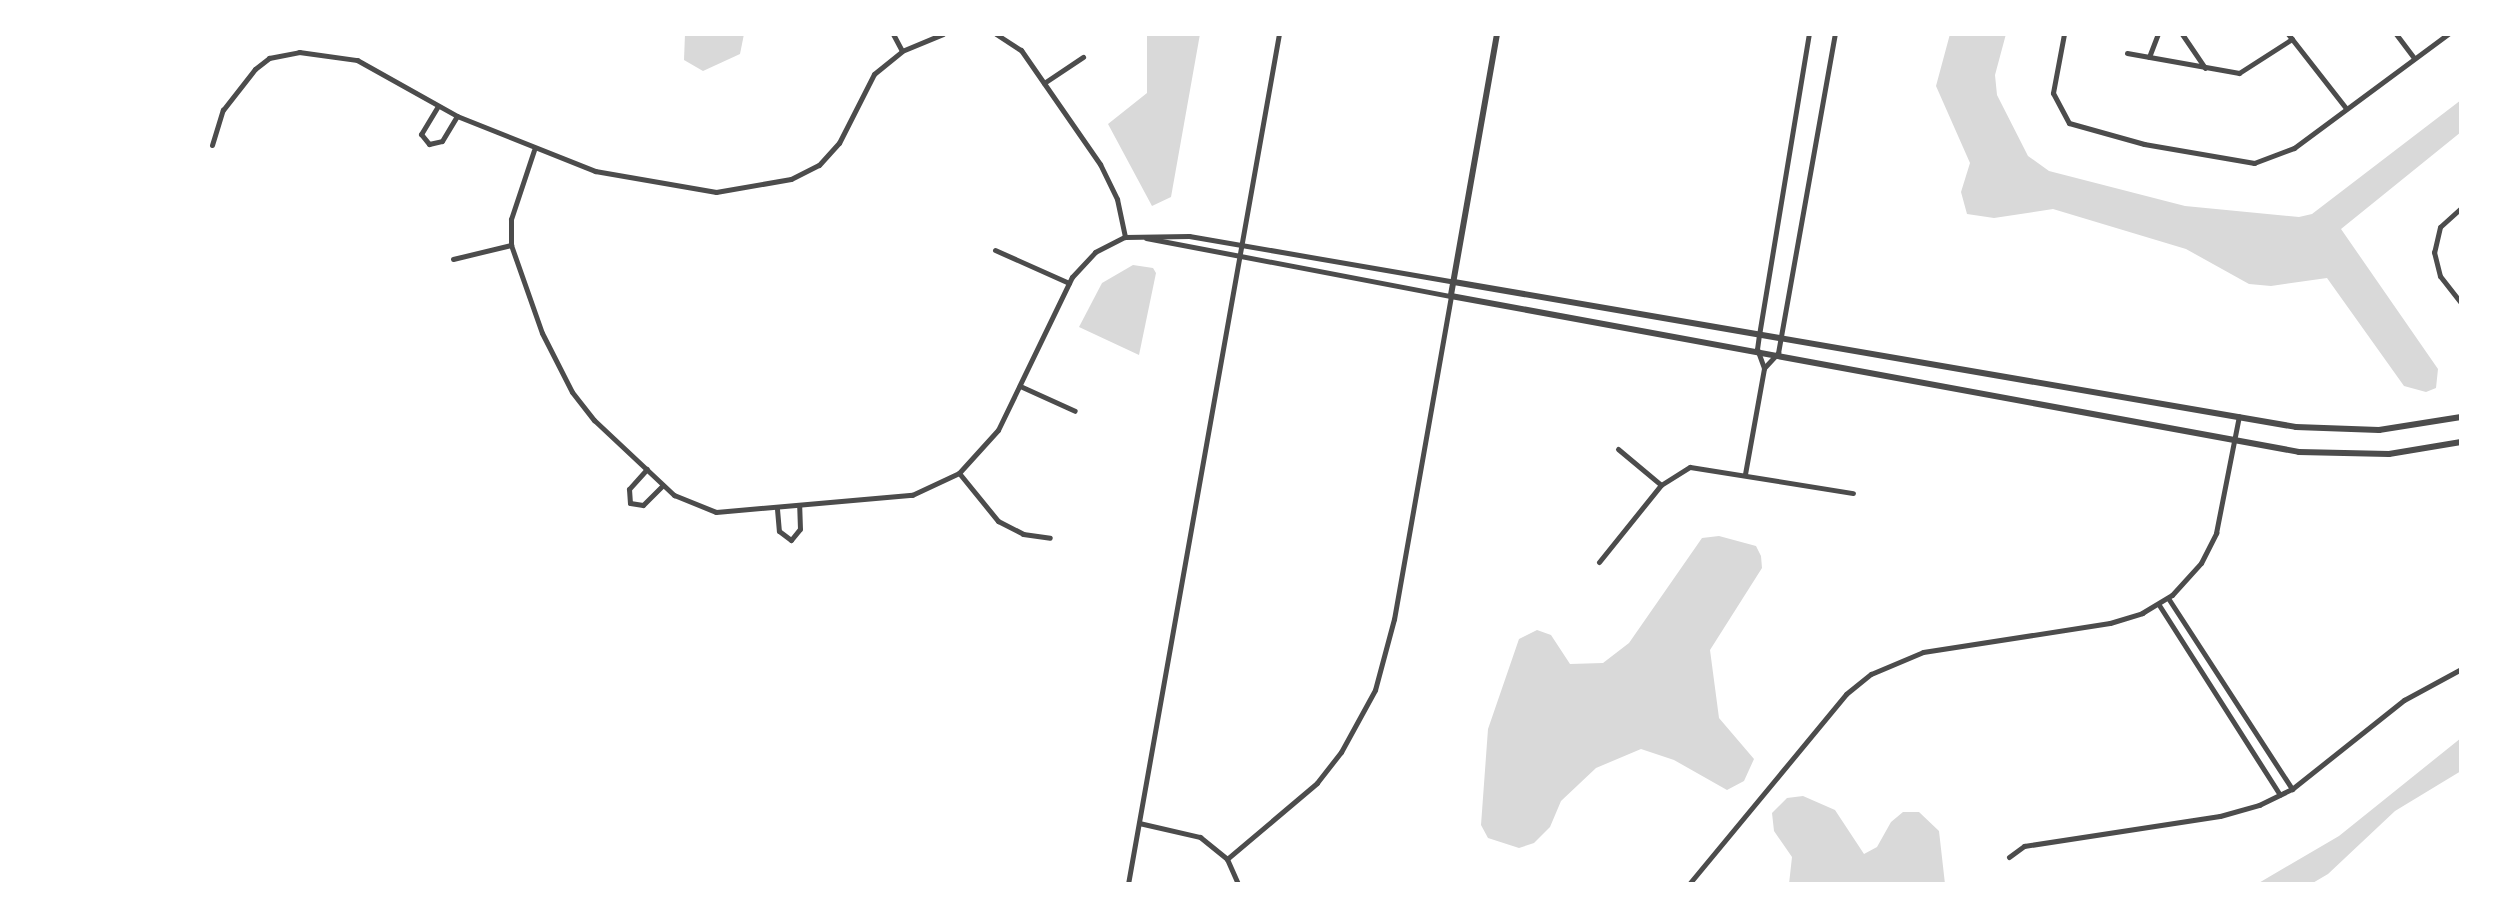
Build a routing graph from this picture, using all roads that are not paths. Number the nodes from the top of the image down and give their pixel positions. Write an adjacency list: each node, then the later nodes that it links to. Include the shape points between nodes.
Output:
1 (893, 34): 14 (street)
2 (943, 34): 14 (street)
3 (996, 34): 20 (street, via 1021,50)
4 (1279, 34): 30 (street)
5 (1497, 34): 34 (street)
6 (1809, 34): 38 (street)
7 (1835, 34): 39 (street)
8 (2064, 34): 22 (street, via 2056,59 2056,105 2069,123 2092,131 2254,163 2282,156)
9 (2158, 34): 17 (street)
10 (2182, 34): 19 (street)
11 (2396, 34): 18 (street)
12 (2448, 34): 18 (street)
13 (2290, 36): 19 (street, via 2247,70); 22 (street)
14 (902, 51): 25 (street, via 862,89 829,156 791,179 702,193 595,171)
15 (2127, 53): 17 (street)
16 (1083, 57): 20 (street)
17 (2149, 57): 19 (street)
18 (2414, 58): 22 (street)
19 (2205, 69)
20 (1044, 83): 28 (street, via 1110,181)
21 (438, 106): 23 (street); 23 (street, via 421,134 429,144 442,141); 24 (street, via 357,60 284,52 255,69 223,110)
22 (2345, 107)
23 (457, 116): 25 (street)
24 (212, 145)
25 (534, 150): 29 (street, via 511,219)
26 (2461, 208): 37 (street, via 2440,227 2434,252 2440,276)
27 (1142, 236): 28 (street); 30 (street, via 1181,235); 33 (street)
28 (1125, 237): 35 (street, via 1095,252)
29 (511, 245): 32 (street); 50 (street, via 542,333 572,392)
30 (1241, 246): 33 (street); 34 (street)
31 (995, 250): 35 (street)
32 (453, 259)
33 (1239, 259): 36 (street); 65 (street)
34 (1454, 282): 36 (street); 38 (street)
35 (1069, 283): 43 (street)
36 (1451, 296): 40 (street); 67 (street, via 1394,619 1375,690 1317,783)
37 (2461, 303)
38 (1759, 335): 39 (street); 40 (street)
39 (1781, 339): 41 (street); 45 (street, via 1914,357)
40 (1757, 349): 41 (street); 42 (street)
41 (1778, 353): 42 (street); 47 (street)
42 (1764, 368): 52 (street)
43 (1020, 386): 44 (street); 51 (street, via 998,430)
44 (1075, 411)
45 (2239, 416): 46 (street, via 2354,431); 47 (street)
46 (2461, 417)
47 (2235, 441): 48 (street, via 2330,455 2389,454); 60 (street, via 2212,544 2194,573)
48 (2461, 442)
49 (1618, 449): 54 (street)
50 (647, 469): 53 (street); 53 (street, via 629,489 630,503 643,505)
51 (959, 473): 56 (street, via 912,495); 58 (street, via 998,521 1023,534)
52 (1745, 474): 54 (street, via 1690,467); 55 (street)
53 (663, 485): 57 (street, via 716,512)
54 (1661, 485): 59 (street)
55 (1853, 493)
56 (799, 506): 57 (street); 57 (street, via 800,529 791,540 781,536)
57 (777, 509)
58 (1050, 538)
59 (1599, 562)
60 (2168, 598): 61 (street); 63 (street)
61 (2159, 605): 64 (street); 70 (street, via 2110,623 1923,652 1871,674 1827,715)
62 (2461, 669): 63 (street, via 2378,717)
63 (2292, 789): 64 (street)
64 (2280, 795): 66 (street, via 2233,813 2024,846)
65 (1139, 823): 67 (street, via 1193,834); 68 (street)
66 (2009, 857)
67 (1227, 859): 69 (street)
68 (1128, 884)
69 (1238, 884)
70 (1689, 884)

